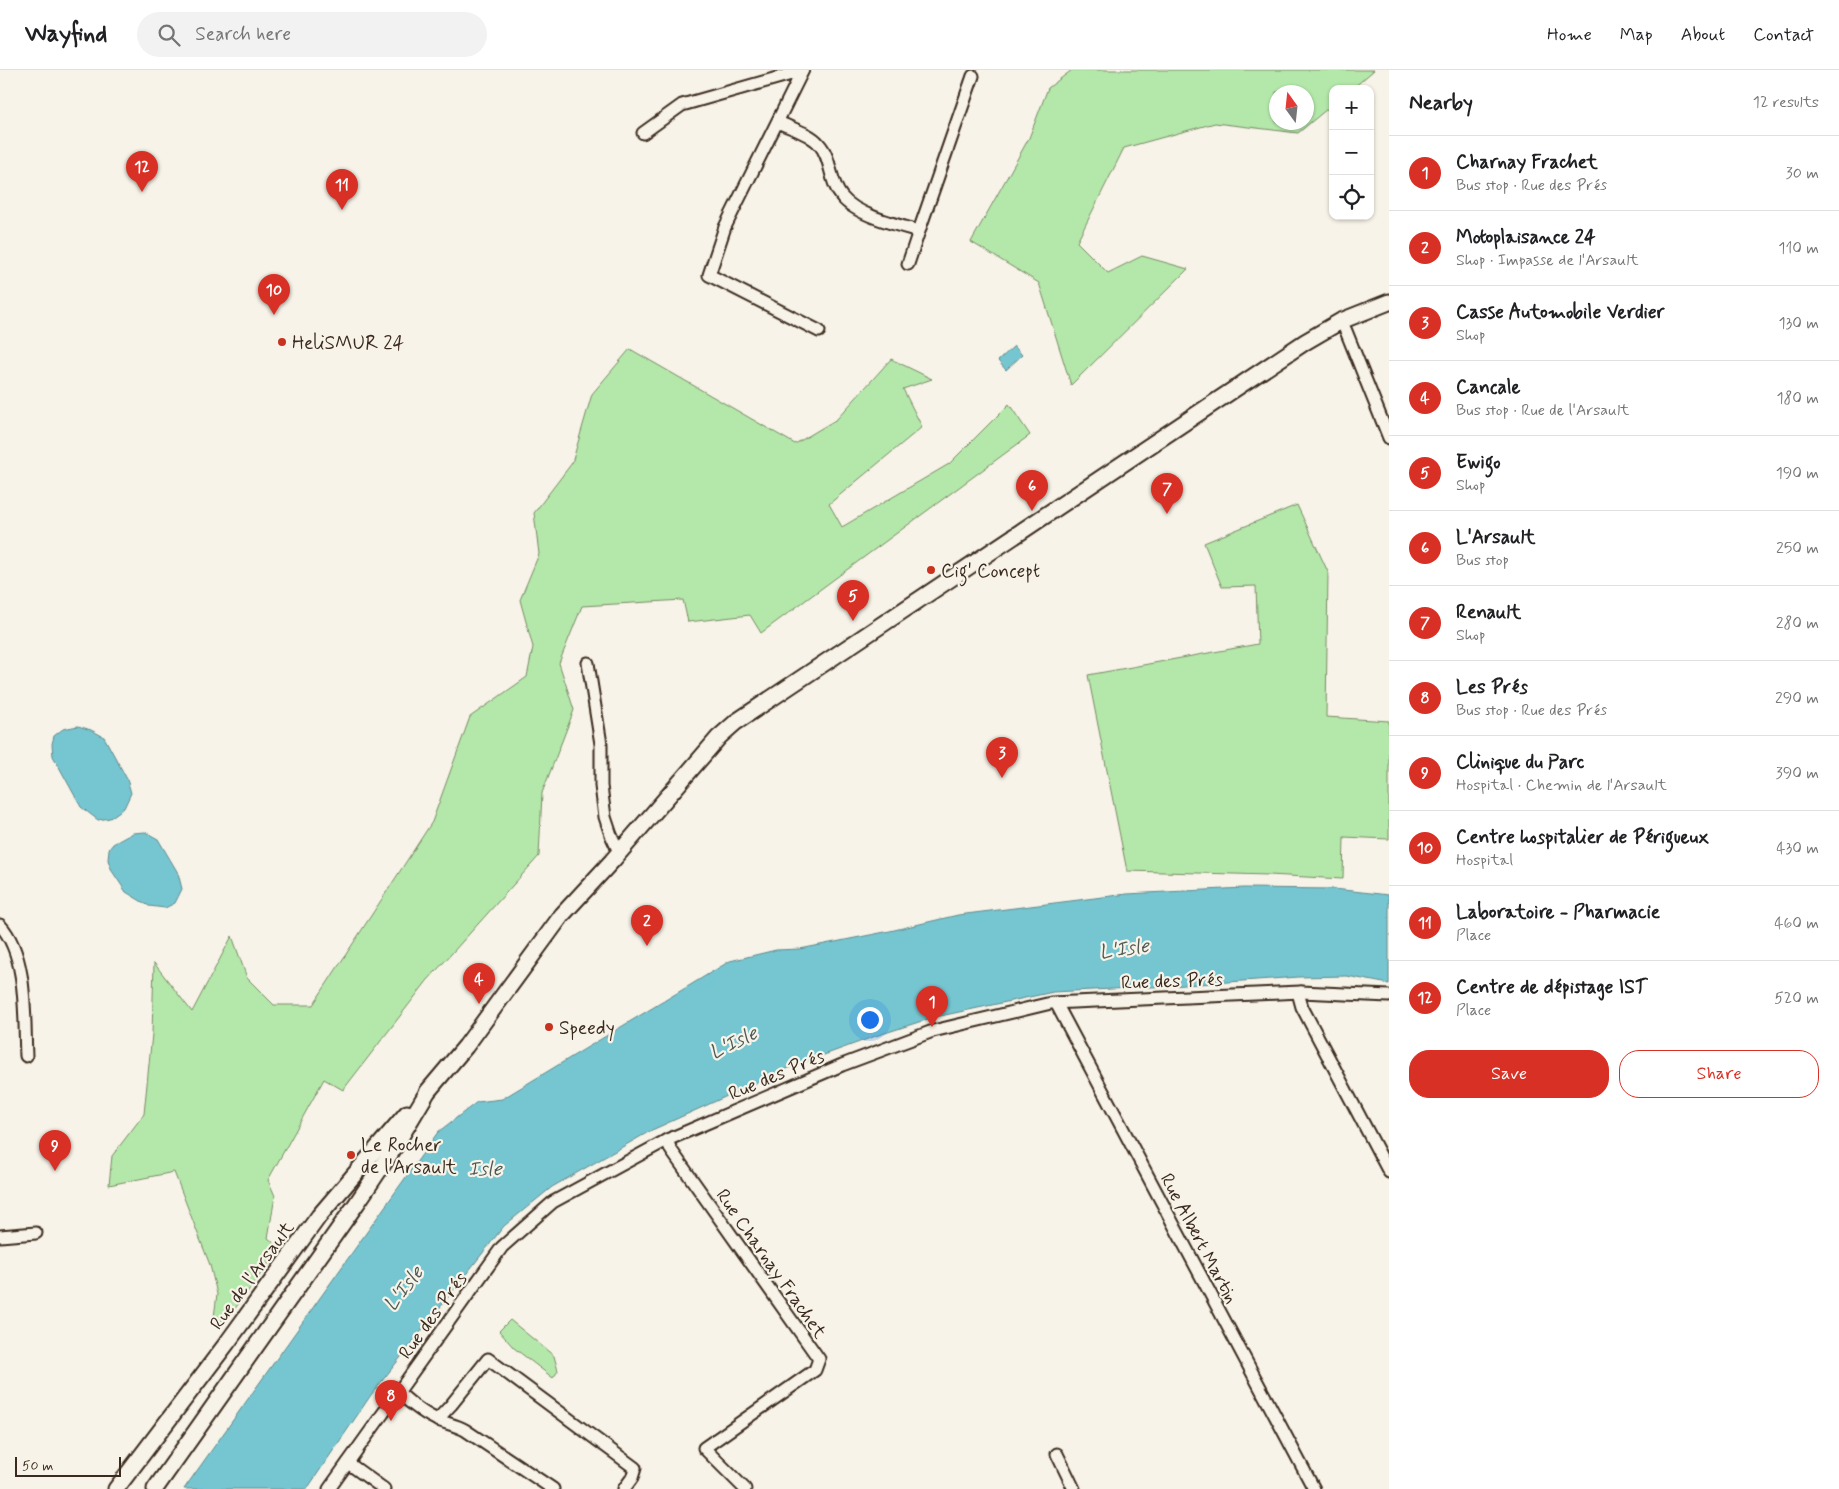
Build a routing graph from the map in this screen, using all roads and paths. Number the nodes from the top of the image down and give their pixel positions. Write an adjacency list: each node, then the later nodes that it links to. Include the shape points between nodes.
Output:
1 (803, 70): 3 (street); 4 (street, via 682,105)
2 (973, 76): 5 (street)
3 (778, 122): 5 (street, via 819,143 834,185 856,209); 9 (street, via 725,227 709,275)
4 (643, 133)
5 (919, 231): 6 (street)
6 (908, 264)
7 (1389, 302): 8 (main road)
8 (1341, 321): 10 (street); 12 (main road, via 1304,342 736,722 704,753)
9 (819, 331)
10 (1389, 438)
11 (588, 664): 12 (street, via 600,744 605,817)
12 (619, 852): 18 (main road, via 562,915 466,1046)
13 (0, 925): 17 (street, via 10,939 22,981)
14 (1301, 992): 15 (street, Rue des Prés); 16 (street, Rue des Prés); 20 (street, via 1302,1007)
15 (1389, 996)
16 (1056, 1002): 19 (street, Rue des Prés, via 933,1031 842,1065); 39 (street, Rue Albert Martin)
17 (26, 1056)
18 (428, 1091): 21 (main road, via 394,1148); 22 (main road, Rue de l'Arsault)
19 (667, 1140): 27 (street, Rue des Prés, via 554,1202 502,1247); 37 (street, Rue Charnay Frachet, via 819,1359 815,1370 704,1448)
20 (1389, 1172)
21 (348, 1214): 22 (main road, via 337,1208); 26 (main road)
22 (319, 1216): 24 (main road, Rue de l'Arsault)
23 (36, 1233): 25 (street)
24 (306, 1234): 26 (main road, via 324,1231); 31 (main road, Rue de l'Arsault)
25 (0, 1236)
26 (333, 1236): 32 (main road)
27 (398, 1392): 28 (street); 30 (street, Rue des Prés)
28 (438, 1420): 35 (street, via 465,1430); 36 (street, via 488,1359 635,1468)
29 (1057, 1454): 38 (street)
30 (348, 1463): 33 (street, Rue des Prés); 34 (street)
31 (116, 1489)
32 (155, 1489)
33 (329, 1489)
34 (384, 1489)
35 (554, 1489)
36 (624, 1489)
37 (745, 1489)
38 (1074, 1489)
39 (1314, 1489)

